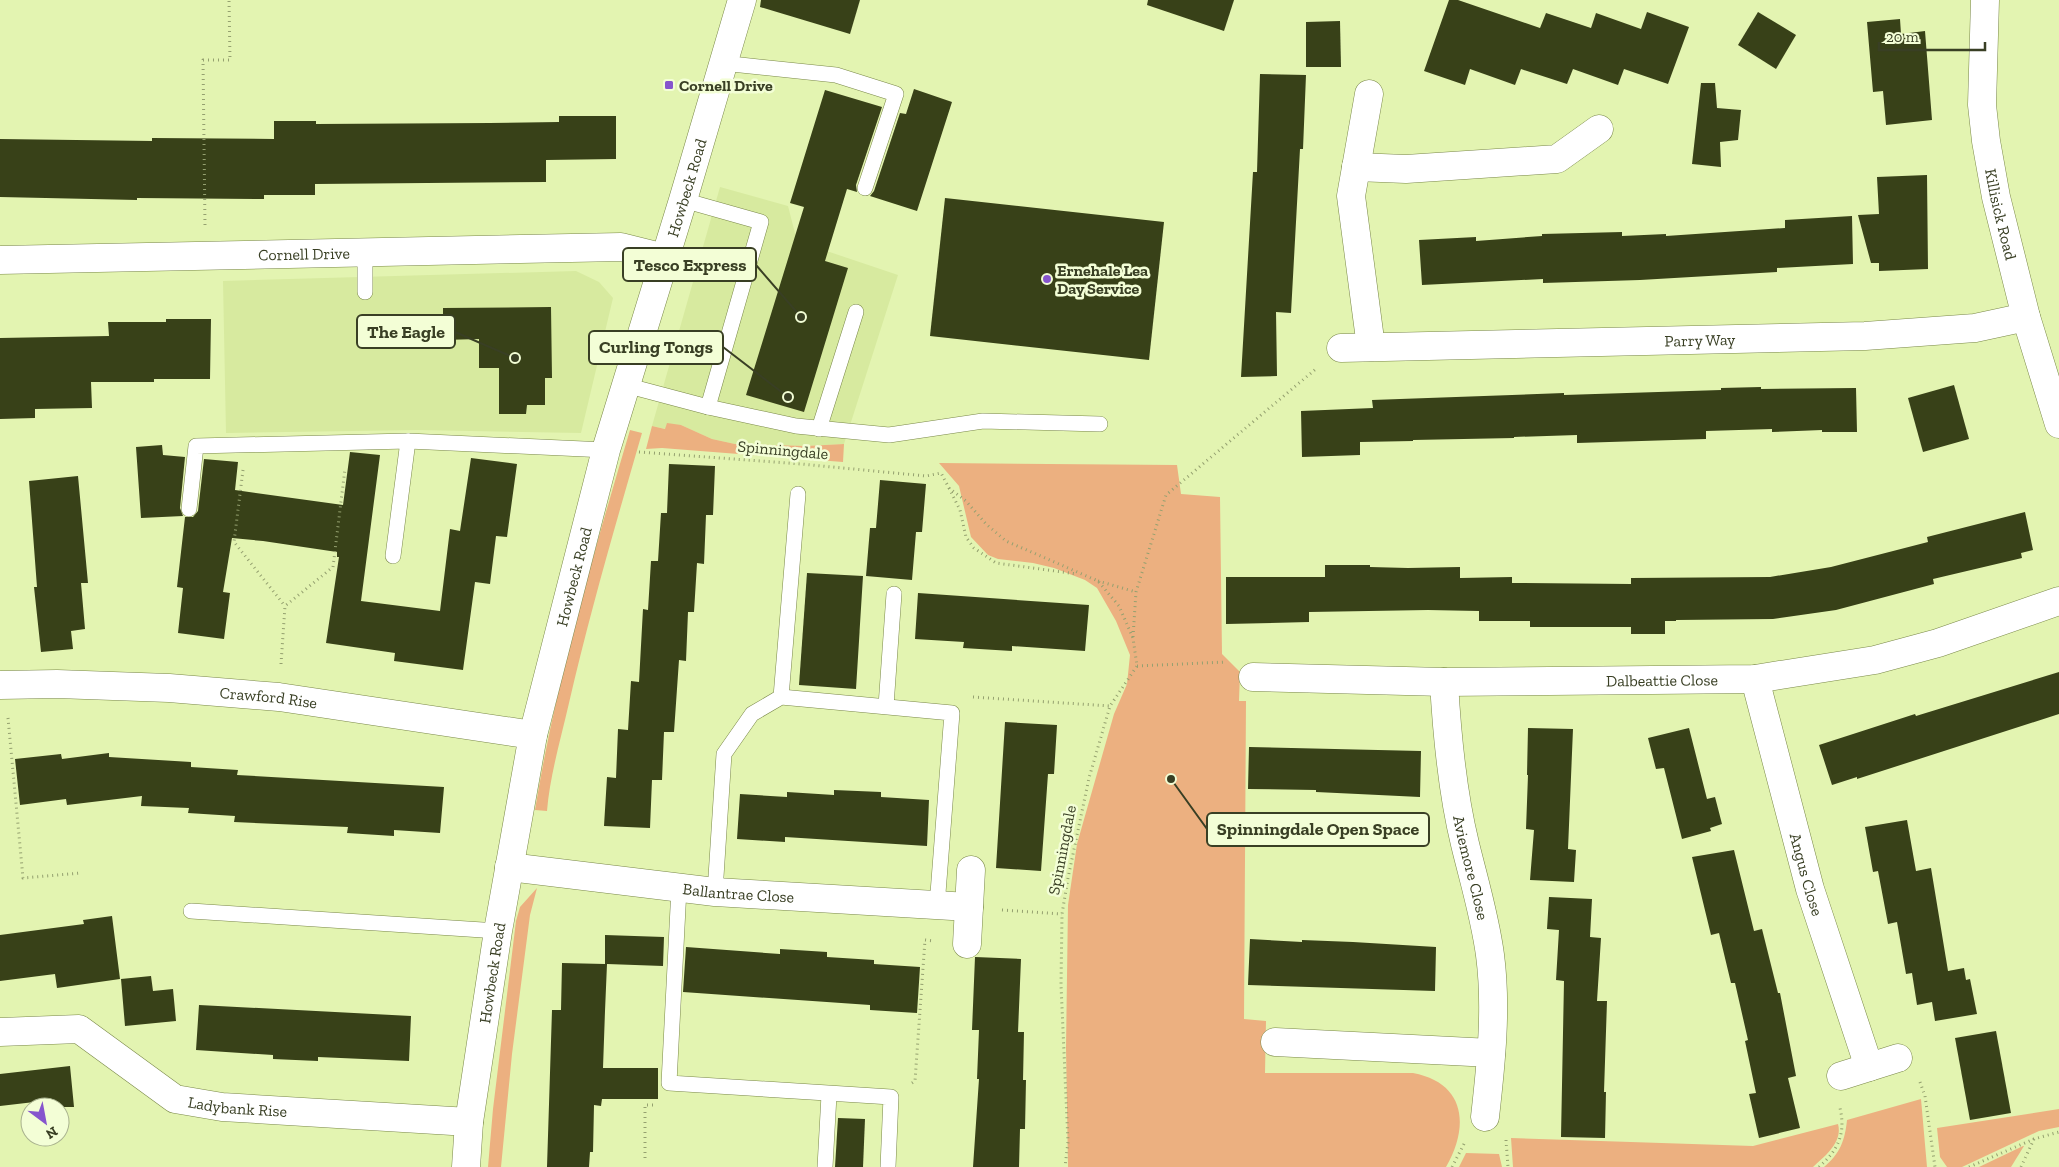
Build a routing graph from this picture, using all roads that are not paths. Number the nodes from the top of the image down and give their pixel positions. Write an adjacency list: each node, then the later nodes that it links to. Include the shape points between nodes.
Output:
1 (742, 0): 3 (street, Howbeck Road)
2 (1985, 0): 14 (street, Killisick Road, via 1982,105 1986,142 1996,197)
3 (722, 63): 7 (lane, via 836,75 896,94); 8 (street, Howbeck Road)
4 (1369, 94): 6 (street)
5 (1599, 129): 6 (street, via 1557,159 1406,169)
6 (1356, 167): 15 (street, via 1353,221)
7 (865, 188)
8 (683, 200): 10 (street, Howbeck Road); 18 (lane, via 761,222)
9 (364, 251): 10 (street, Cornell Drive, via 621,247); 11 (street, Cornell Drive); 12 (lane)
10 (665, 258): 17 (street, Howbeck Road)
11 (0, 260)
12 (365, 292)
13 (856, 312): 21 (lane)
14 (2026, 316): 15 (street, Parry Way, via 1975,328 1865,336); 20 (street, Killisick Road)
15 (1371, 347): 16 (street, Parry Way)
16 (1341, 348)
17 (625, 385): 18 (lane); 23 (street, Howbeck Road)
18 (708, 407): 21 (lane)
19 (1100, 424): 21 (lane, via 983,421 889,435)
20 (2059, 424)
21 (819, 429)
22 (408, 441): 23 (lane); 25 (lane, via 196,446); 26 (lane)
23 (606, 450): 35 (street, Howbeck Road)
24 (798, 494): 33 (lane)
25 (189, 509)
26 (393, 556)
27 (894, 594): 34 (lane)
28 (2059, 601): 30 (street, Dalbeattie Close, via 1938,643 1875,660)
29 (1253, 677): 31 (street, Dalbeattie Close)
30 (1754, 680): 31 (street, Dalbeattie Close); 49 (street, Angus Close, via 1810,888)
31 (1444, 682): 47 (street, Aviemore Close, via 1454,792 1490,957 1493,1013)
32 (2, 685): 35 (street, Crawford Rise, via 169,688 280,697)
33 (782, 697): 34 (lane); 39 (lane, via 752,714 724,754)
34 (886, 706): 40 (lane, via 952,713)
35 (533, 735): 36 (street, Howbeck Road)
36 (509, 867): 38 (street, Ballantrae Close); 43 (street, Howbeck Road)
37 (971, 870): 41 (street)
38 (680, 888): 39 (street, Ballantrae Close); 51 (lane, via 669,1084)
39 (715, 892): 40 (street, Ballantrae Close)
40 (937, 906): 41 (street, Ballantrae Close)
41 (969, 907): 44 (street)
42 (191, 911): 43 (lane)
43 (498, 931): 52 (street, Howbeck Road)
44 (967, 944)
45 (0, 1032): 52 (street, Ladybank Rise, via 79,1029 175,1099 222,1107)
46 (1275, 1042): 47 (street)
47 (1490, 1053): 53 (street, Aviemore Close)
48 (1898, 1058): 49 (street)
49 (1869, 1067): 50 (street)
50 (1839, 1088)
51 (829, 1094): 55 (lane); 56 (lane, via 891,1097)
52 (469, 1122): 54 (street, Howbeck Road)
53 (1476, 1127)
54 (466, 1167)
55 (825, 1167)
56 (888, 1167)

